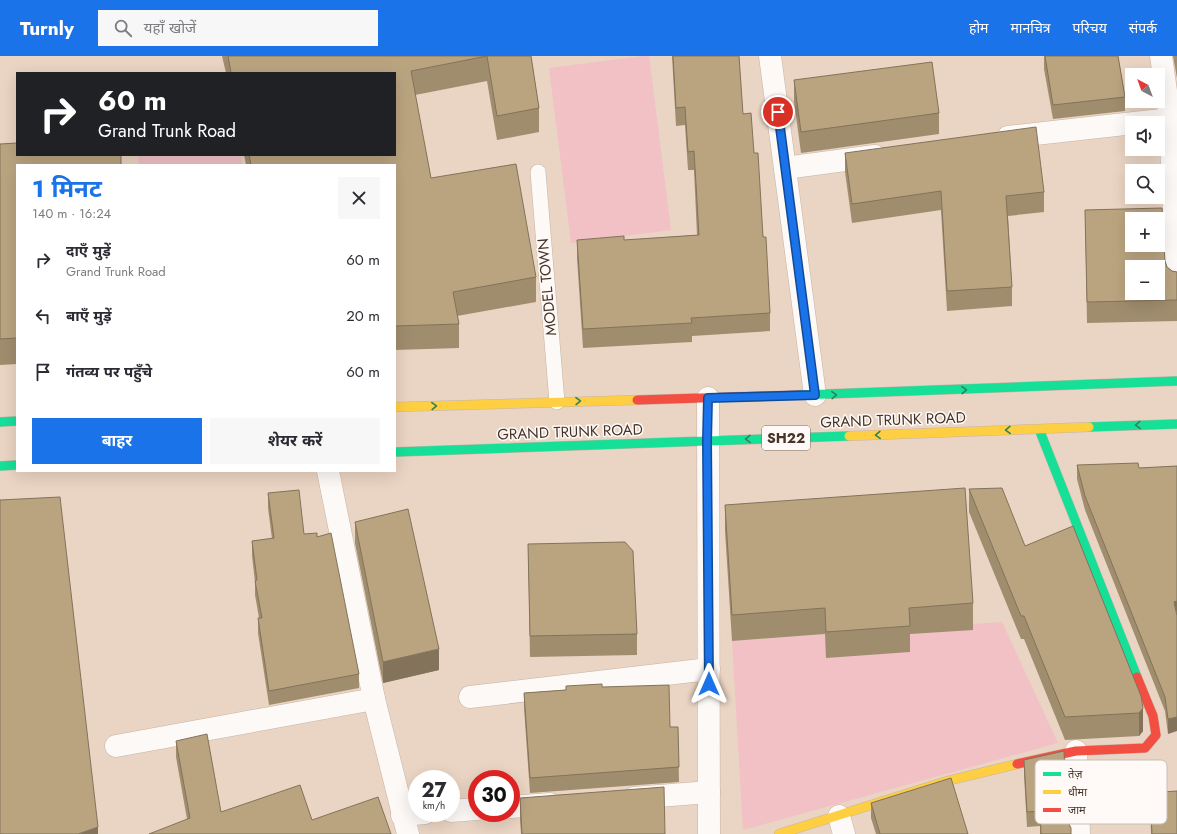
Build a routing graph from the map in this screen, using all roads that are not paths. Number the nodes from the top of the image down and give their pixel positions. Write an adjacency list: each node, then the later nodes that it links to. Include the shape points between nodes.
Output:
1 (770, 56): 6 (street)
2 (1161, 56): 3 (street)
3 (1170, 119): 4 (street); 8 (street)
4 (986, 140)
5 (893, 153): 6 (street)
6 (785, 168): 10 (street)
7 (538, 172): 12 (lane, MODEL TOWN)
8 (1177, 281)
9 (1177, 381): 10 (main road, GRAND TRUNK ROAD, one-way to 9)
10 (815, 395): 11 (main road, GRAND TRUNK ROAD)
11 (708, 398): 12 (main road, GRAND TRUNK ROAD, one-way to 11); 18 (street)
12 (557, 402): 13 (main road, GRAND TRUNK ROAD, one-way to 12)
13 (396, 408)
14 (16, 421): 15 (main road)
15 (0, 422)
16 (1177, 424): 17 (main road, GRAND TRUNK ROAD / SH22, one-way to 17)
17 (1039, 429): 18 (main road, GRAND TRUNK ROAD / SH22, one-way to 18); 27 (main road, via 1153,716 1156,735 1144,748)
18 (707, 441): 19 (main road, GRAND TRUNK ROAD / SH22); 23 (street)
19 (396, 452)
20 (16, 465): 21 (main road)
21 (0, 466)
22 (328, 472): 25 (street)
23 (709, 669): 24 (street); 29 (street)
24 (470, 697)
25 (374, 699): 26 (street); 33 (street)
26 (116, 746)
27 (1076, 750): 28 (street); 35 (main road, via 947,782)
28 (1076, 760)
29 (709, 792): 30 (street); 36 (street)
30 (614, 799)
31 (567, 802): 32 (street)
32 (520, 806)
33 (405, 824)
34 (1079, 824): 38 (street)
35 (841, 825): 37 (main road)
36 (709, 834)
37 (779, 834)
38 (1079, 834)

